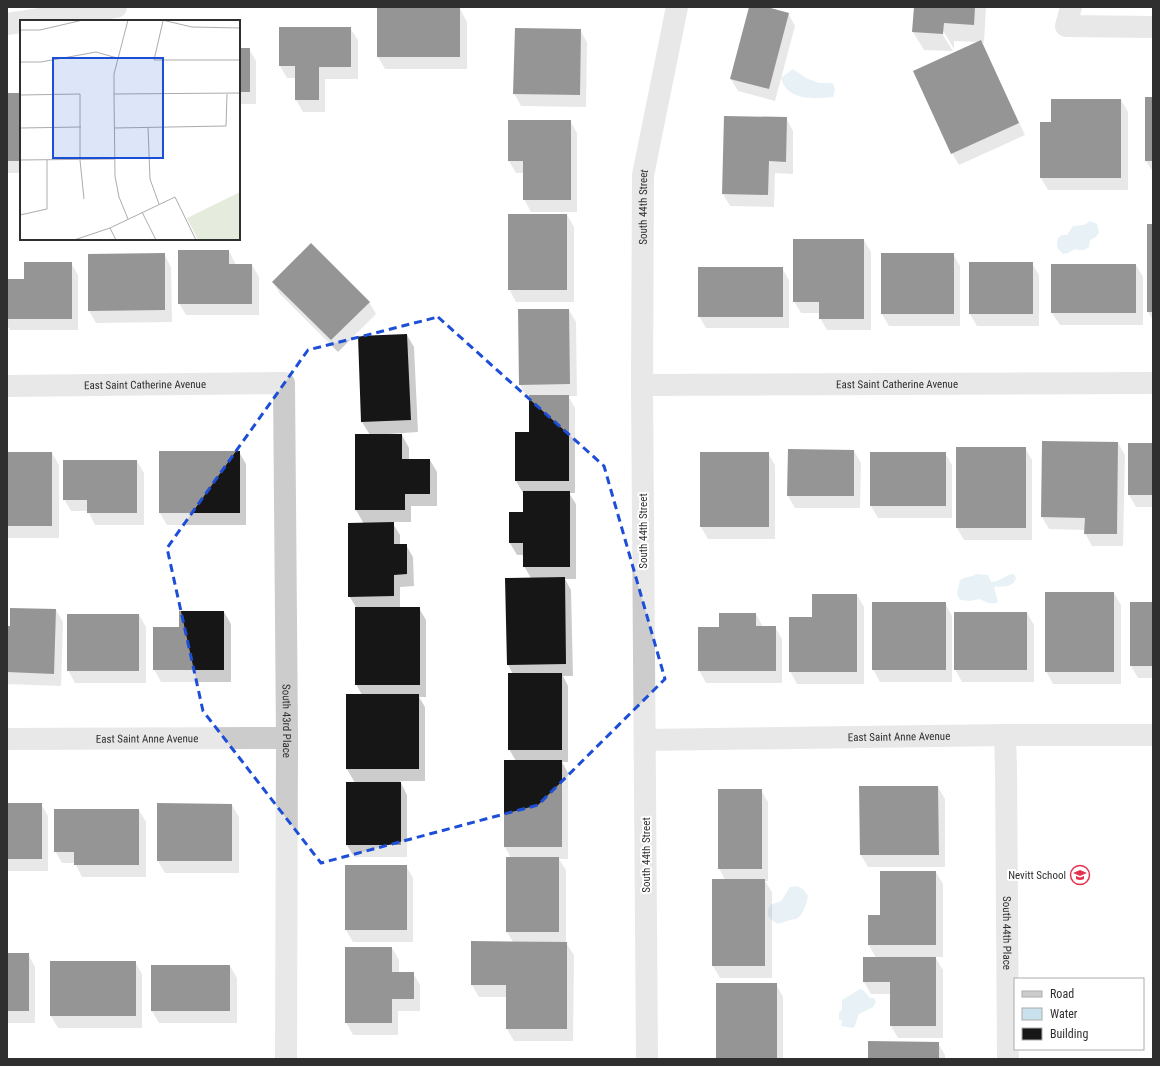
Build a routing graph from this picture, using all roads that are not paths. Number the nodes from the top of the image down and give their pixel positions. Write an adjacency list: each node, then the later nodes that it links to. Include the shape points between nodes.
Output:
1 (116, 7): 4 (street)
2 (677, 7): 10 (street, South 44th Street, via 643,175)
3 (1068, 17): 7 (street)
4 (32, 20)
5 (20, 22): 6 (street)
6 (7, 24)
7 (1153, 26)
8 (284, 383): 11 (street, East Saint Catherine Avenue); 14 (street, South 43rd Place)
9 (1153, 383): 10 (street, East Saint Catherine Avenue)
10 (642, 385): 16 (street, South 44th Street)
11 (7, 386)
12 (1005, 735): 13 (street, East Saint Anne Avenue); 16 (street, East Saint Anne Avenue); 19 (street, South 44th Place)
13 (1153, 735)
14 (287, 738): 15 (street, East Saint Anne Avenue); 17 (street, South 43rd Place)
15 (7, 739)
16 (645, 740): 18 (street, South 44th Street)
17 (286, 1059)
18 (647, 1059)
19 (1008, 1059)

